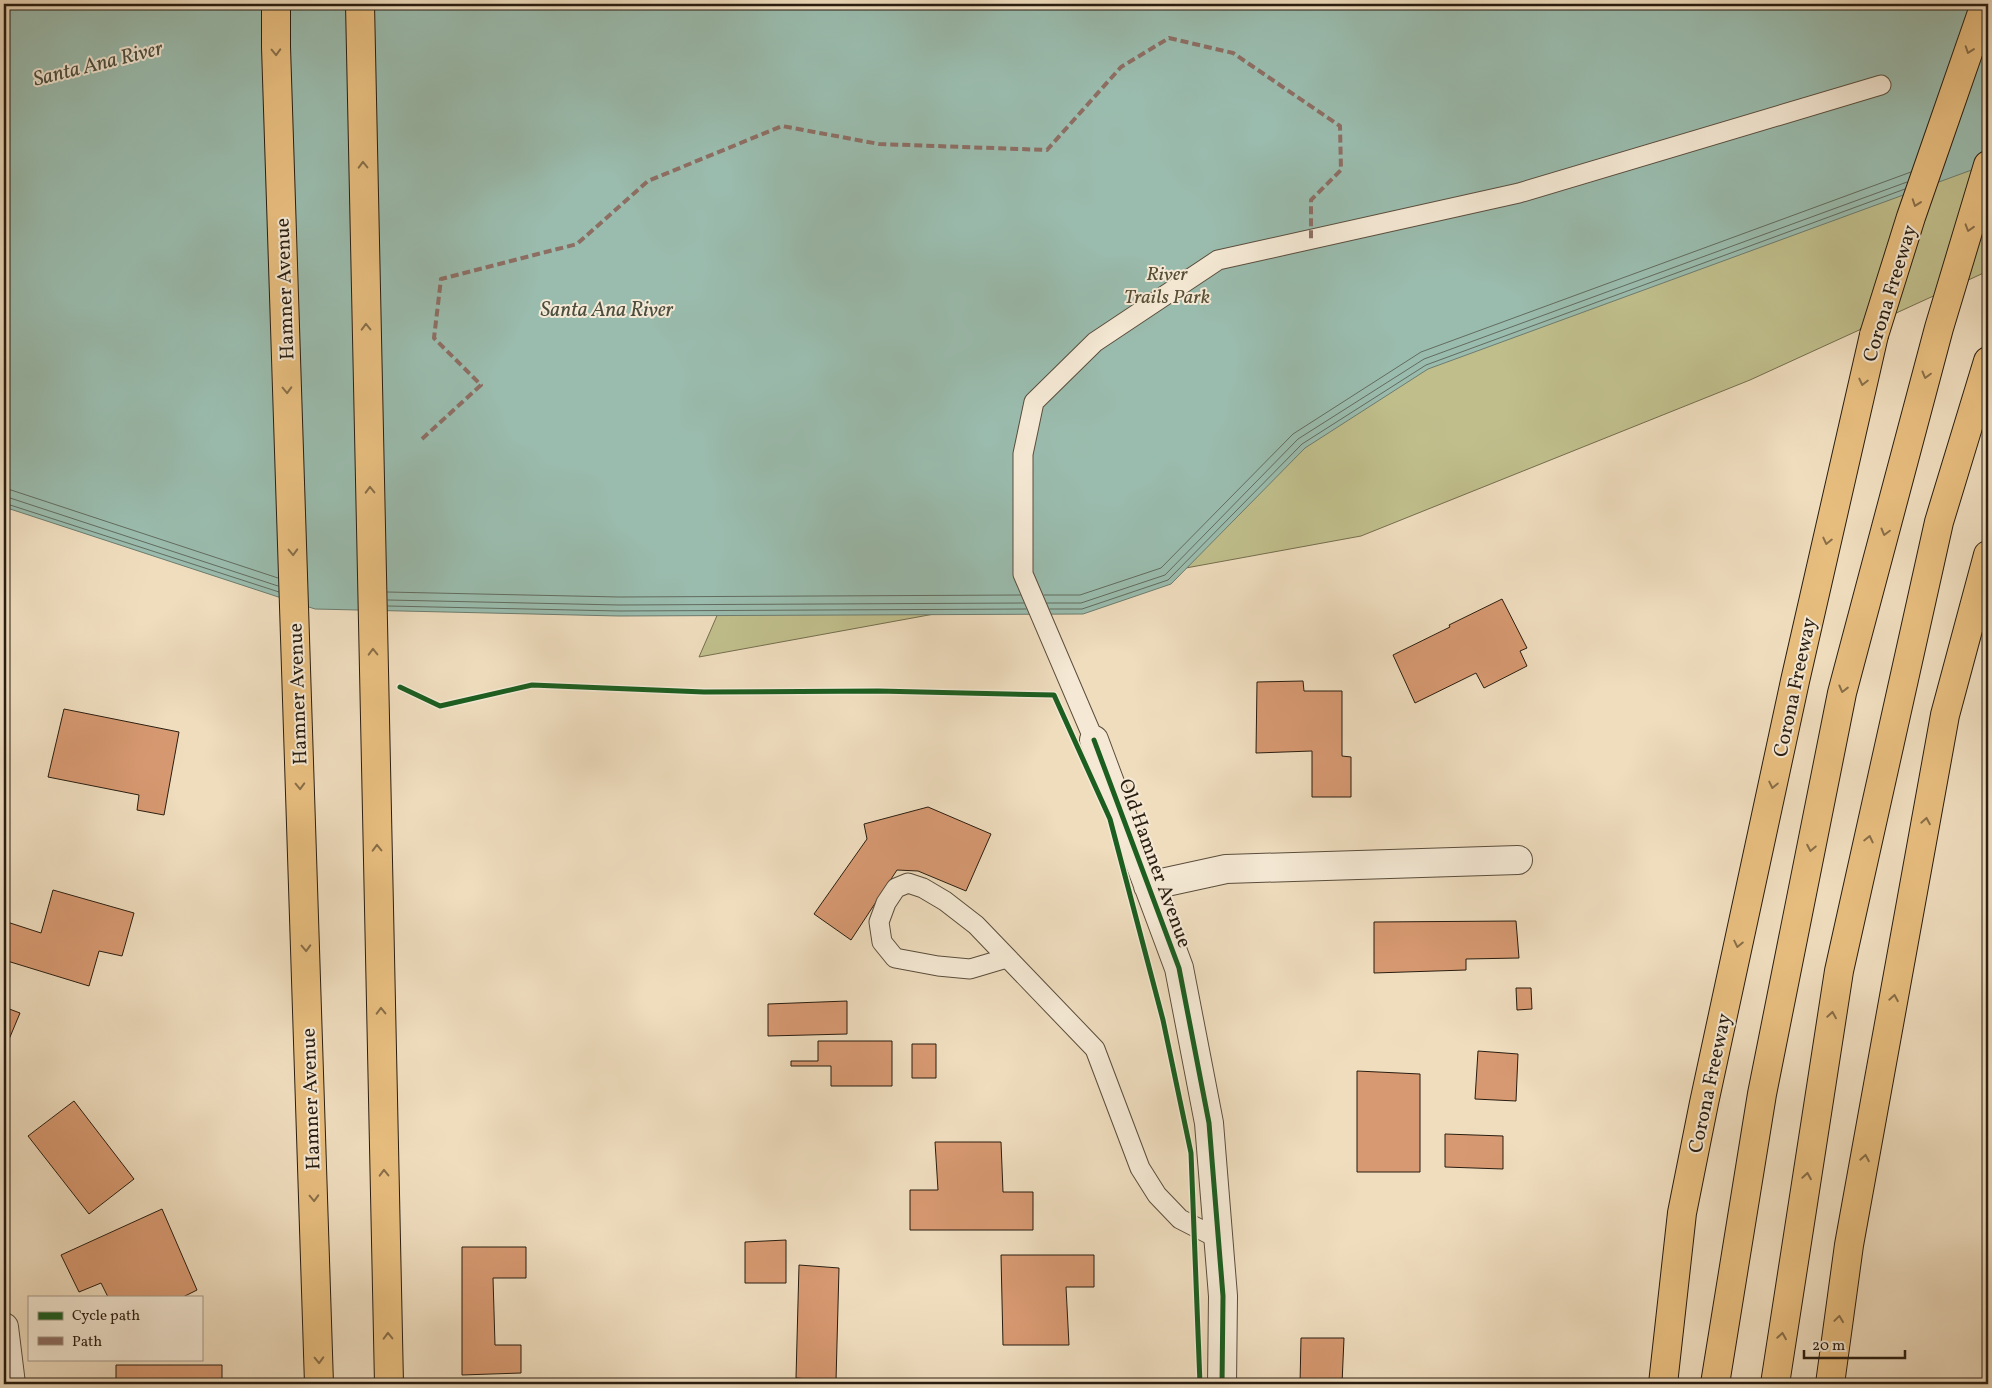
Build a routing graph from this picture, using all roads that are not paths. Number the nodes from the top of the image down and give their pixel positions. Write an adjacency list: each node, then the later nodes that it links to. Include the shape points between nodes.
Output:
1 (276, 4): 15 (main road, Hamner Avenue, one-way to 15)
2 (360, 4): 16 (main road, one-way to 2)
3 (1985, 4): 18 (main road, Corona Freeway, one-way to 18, bridge, via 1874,335 1702,1112 1682,1213)
4 (1881, 85): 8 (lane, via 1519,193 1218,260 1095,342 1034,402 1023,454 1023,574)
5 (1988, 165): 19 (main road, one-way to 19, via 1939,328 1842,693 1762,1094)
6 (1988, 361): 20 (main road, one-way to 6, via 1839,971 1939,522)
7 (1988, 555): 21 (main road, one-way to 7, via 1849,1245 1945,715)
8 (1094, 740): 10 (street, Old Hamner Avenue)
9 (1518, 860): 10 (street, via 1226,869)
10 (1148, 886): 12 (street, Old Hamner Avenue, via 1179,968 1209,1124)
11 (1007, 958): 11 (lane, via 976,925 923,888 908,883 896,888 886,902 879,922 882,942 895,958 970,969); 12 (lane, via 1095,1050 1140,1168 1157,1195 1180,1219)
12 (1219, 1239): 17 (street, Old Hamner Avenue, via 1223,1296)
13 (4, 1327): 14 (street)
14 (11, 1384)
15 (320, 1384)
16 (389, 1384)
17 (1222, 1384)
18 (1663, 1384)
19 (1715, 1384)
20 (1775, 1384)
21 (1830, 1384)

